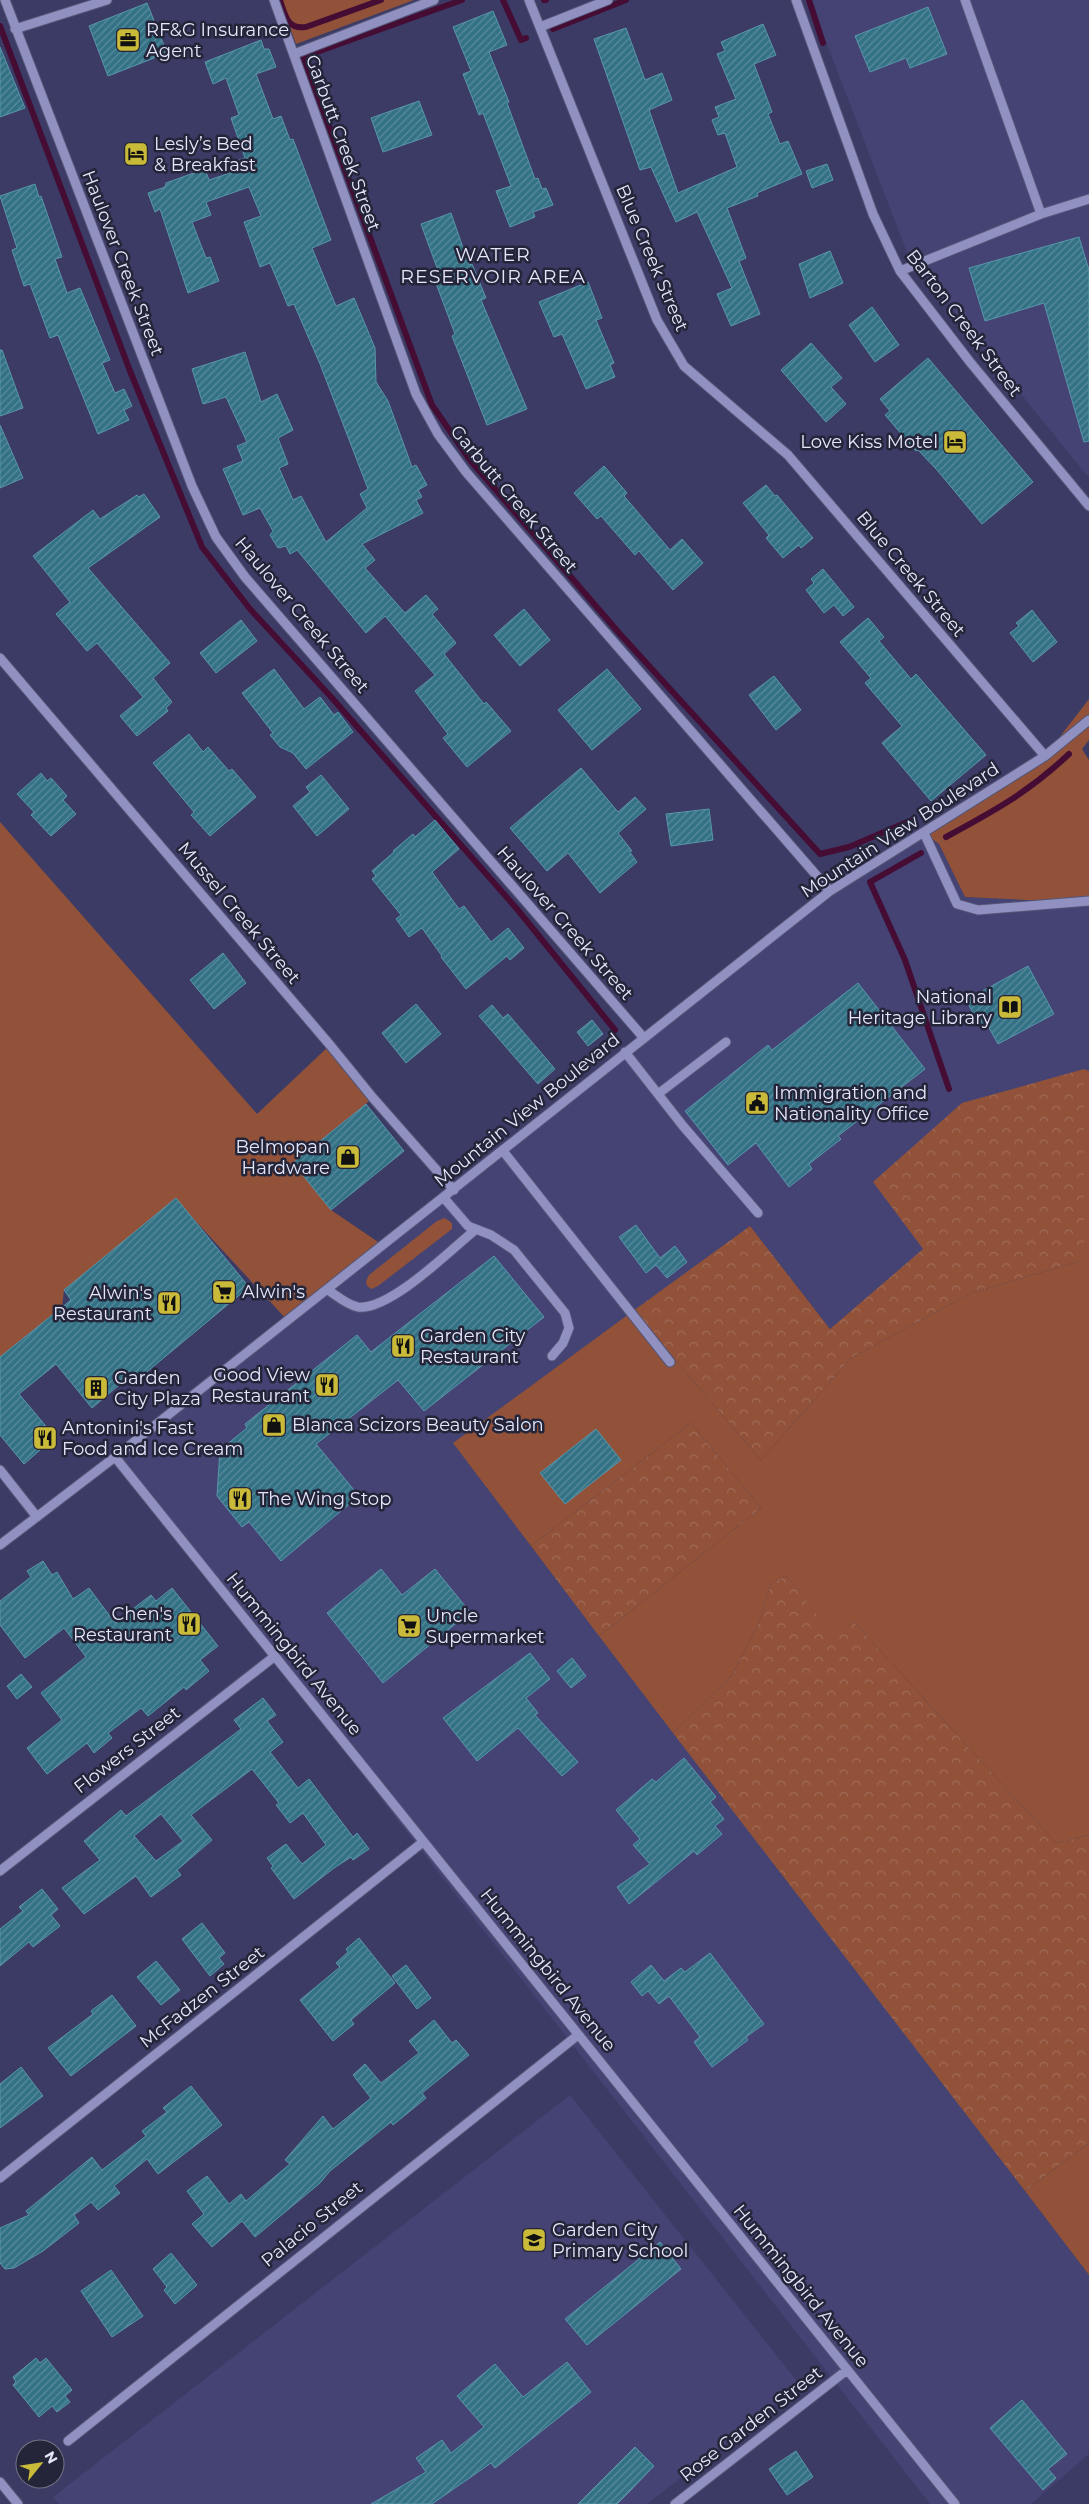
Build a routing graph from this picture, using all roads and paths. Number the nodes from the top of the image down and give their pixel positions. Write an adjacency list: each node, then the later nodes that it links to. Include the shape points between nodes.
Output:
1 (4, 0): 10 (street, Haulover Creek Street)
2 (107, 0): 10 (street)
3 (274, 0): 11 (street, Garbutt Creek Street)
4 (434, 0): 11 (street)
5 (529, 0): 9 (street, Blue Creek Street)
6 (608, 0): 9 (street)
7 (796, 0): 14 (street, Barton Creek Street, via 872,214)
8 (965, 0): 13 (street)
9 (540, 27): 18 (street, Blue Creek Street, via 656,320 684,366 788,455)
10 (15, 30): 22 (street, Haulover Creek Street, via 192,486 216,537 245,577)
11 (294, 54): 20 (street, Garbutt Creek Street, via 416,394 438,434 466,472)
12 (1089, 199): 13 (street)
13 (1041, 214): 14 (street)
14 (900, 271): 15 (street, Barton Creek Street)
15 (1089, 506)
16 (0, 658): 27 (street, Mussel Creek Street)
17 (1089, 720): 18 (street, Mountain View Boulevard)
18 (1045, 756): 19 (street, Mountain View Boulevard)
19 (924, 833): 20 (street, Mountain View Boulevard); 21 (street, via 957,904 978,910)
20 (830, 892): 22 (street, Mountain View Boulevard)
21 (1089, 901)
22 (643, 1037): 24 (street, Mountain View Boulevard)
23 (726, 1042): 25 (street)
24 (625, 1052): 25 (street); 26 (street, Mountain View Boulevard)
25 (658, 1094): 29 (street)
26 (503, 1151): 27 (street, Mountain View Boulevard); 33 (street)
27 (454, 1190): 28 (street, Mountain View Boulevard)
28 (444, 1198): 30 (street); 31 (street, Mountain View Boulevard)
29 (758, 1213)
30 (475, 1230): 31 (street, via 383,1303 358,1307); 32 (street, via 491,1235 514,1250 565,1313 569,1328 563,1344)
31 (328, 1290): 34 (street, Mountain View Boulevard)
32 (552, 1356)
33 (670, 1362)
34 (115, 1457): 36 (street, Mountain View Boulevard); 38 (street, Hummingbird Avenue)
35 (0, 1470): 36 (street)
36 (37, 1517): 37 (street, Mountain View Boulevard)
37 (0, 1545)
38 (274, 1656): 39 (street, Hummingbird Avenue); 40 (street, Flowers Street)
39 (423, 1842): 41 (street, Hummingbird Avenue); 42 (street, McFadzen Street)
40 (0, 1870)
41 (578, 2035): 43 (street, Hummingbird Avenue); 44 (street, Palacio Street)
42 (0, 2178)
43 (847, 2370): 47 (street, Rose Garden Street); 48 (street, Hummingbird Avenue)
44 (68, 2441)
45 (0, 2482): 46 (street)
46 (18, 2504)
47 (675, 2504)
48 (954, 2504)

